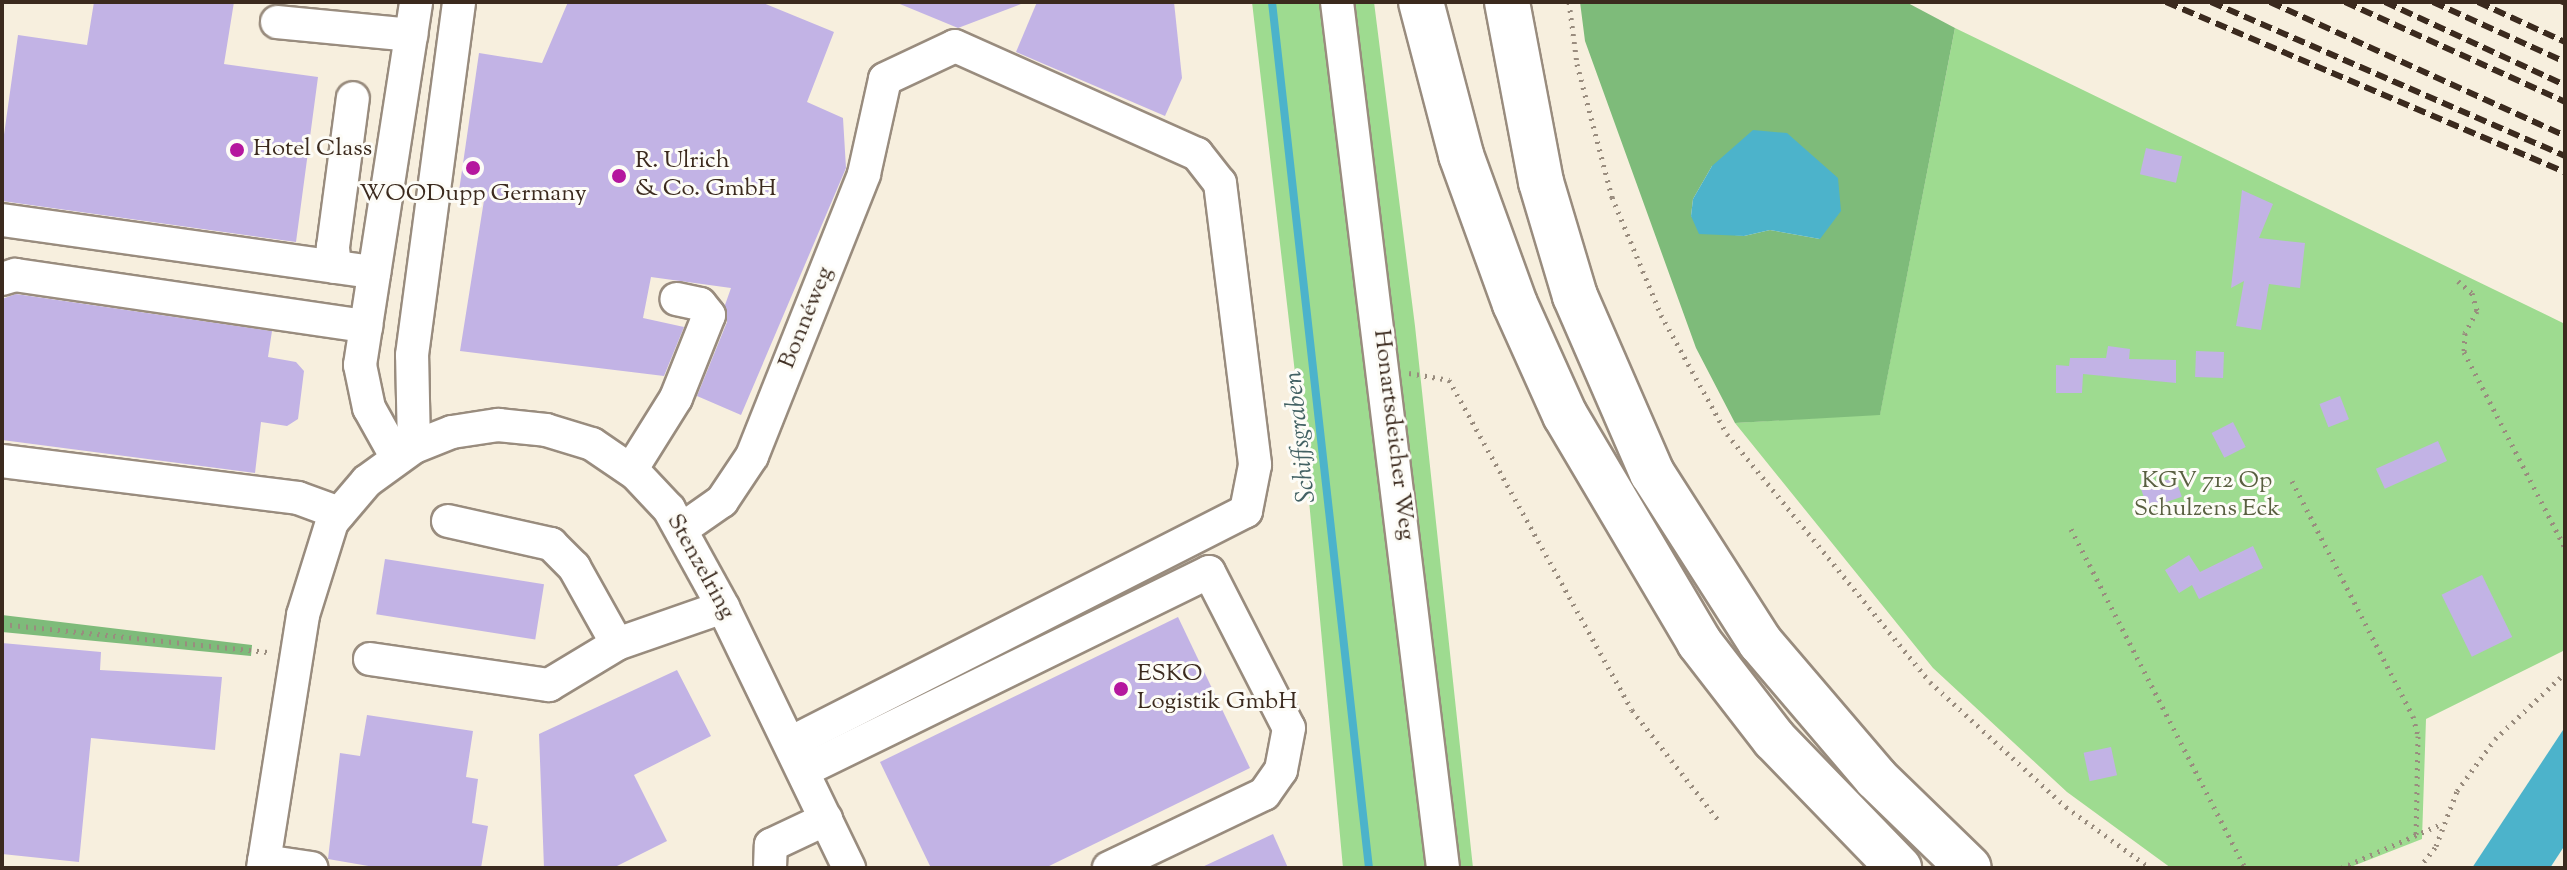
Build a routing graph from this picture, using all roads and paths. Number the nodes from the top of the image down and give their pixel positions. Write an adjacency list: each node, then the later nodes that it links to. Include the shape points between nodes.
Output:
1 (459, 2): 17 (street, via 412,355)
2 (1337, 2): 16 (street, Honartsdeicher Weg)
3 (1421, 2): 43 (highway, via 1461,155 1515,304 1565,415 1699,642 1774,739)
4 (1507, 2): 44 (highway, via 1541,182 1575,296 1652,473 1760,642 1876,778)
5 (1569, 2): 45 (path, via 1577,64 1612,197 1661,315 1727,434 1828,564 1930,682 2066,807)
6 (414, 11): 7 (street); 11 (street)
7 (277, 22)
8 (353, 98): 10 (street, via 333,247)
9 (2, 220): 10 (street)
10 (335, 267): 11 (street)
11 (374, 272): 15 (street)
12 (2, 279): 15 (street, via 15,275)
13 (2458, 281): 25 (path, via 2472,293 2477,311 2465,333 2464,352)
14 (677, 299): 19 (street, via 700,304 709,315 676,398)
15 (366, 326): 17 (street, via 360,365 363,393)
16 (1385, 368): 34 (path, via 1449,380 1632,710); 42 (street, Honartsdeicher Weg)
17 (405, 453): 19 (street, Stenzelring, via 478,427 524,426 592,444); 21 (street, Stenzelring)
18 (2, 461): 21 (street, via 298,498)
19 (631, 470): 23 (street, Stenzelring)
20 (2292, 481): 36 (path, via 2413,716 2418,736)
21 (339, 513): 29 (street, Stenzelring, via 312,572)
22 (448, 521): 28 (street, via 551,544 574,567)
23 (682, 529): 26 (street, Stenzelring); 32 (street, Bonnéweg, via 722,501 752,456 864,174 885,79 955,46 1197,154 1220,183 1255,465 1246,511)
24 (2071, 529): 46 (path)
25 (2565, 548)
26 (723, 607): 28 (street); 32 (street, Stenzelring)
27 (2, 624): 29 (path)
28 (617, 644): 30 (street, via 549,685)
29 (296, 655): 37 (street, Stenzelring)
30 (370, 659)
31 (2565, 673): 35 (path, via 2495,739 2457,791)
32 (796, 757): 33 (street, Stenzelring); 41 (street, via 1209,572 1289,728 1281,770 1264,794)
33 (826, 819): 39 (street, via 771,845); 40 (street, Stenzelring)
34 (1719, 821)
35 (2442, 824): 36 (path); 48 (path, via 2436,846)
36 (2416, 836): 47 (path)
37 (264, 864): 38 (street)
38 (311, 868)
39 (770, 868)
40 (849, 868)
41 (1109, 868)
42 (1443, 868)
43 (1899, 868)
44 (1969, 868)
45 (2150, 868)
46 (2245, 868)
47 (2341, 868)
48 (2419, 868)

